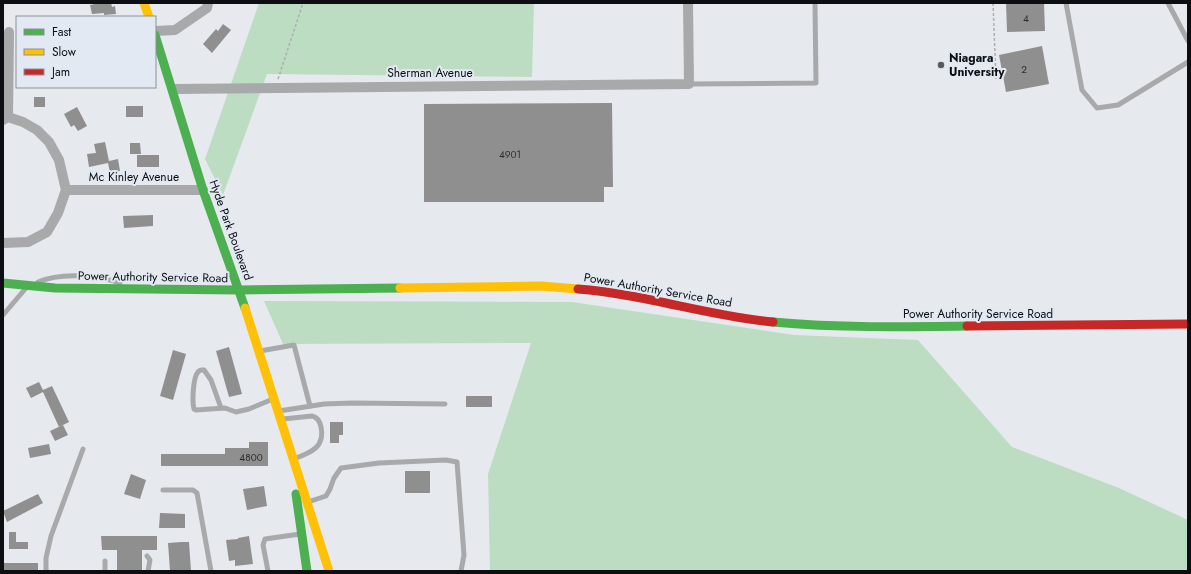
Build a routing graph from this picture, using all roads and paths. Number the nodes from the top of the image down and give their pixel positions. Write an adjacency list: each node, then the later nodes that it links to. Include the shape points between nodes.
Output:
1 (144, 3): 9 (street)
2 (208, 3): 10 (street, via 207,8 175,30)
3 (303, 3): 17 (path)
4 (688, 3): 16 (street)
5 (815, 3): 16 (lane, via 816,83)
6 (993, 3): 15 (path)
7 (1066, 3): 14 (lane, via 1082,90 1097,108 1118,105)
8 (1168, 3): 13 (lane)
9 (149, 16)
10 (156, 31)
11 (10, 32): 19 (street)
12 (156, 38): 18 (street, Hyde Park Boulevard)
13 (1188, 41)
14 (1188, 62)
15 (996, 78)
16 (689, 84): 17 (street, Sherman Avenue)
17 (275, 87): 18 (street, Sherman Avenue)
18 (173, 89): 21 (street, Hyde Park Boulevard)
19 (5, 118): 20 (street, via 23,122 37,130 49,142 59,160)
20 (66, 190): 21 (street, Mc Kinley Avenue); 22 (street, via 58,213 47,232 28,242)
21 (203, 190): 25 (street, Hyde Park Boulevard)
22 (3, 243)
23 (3, 283): 24 (street, Power Authority Service Road)
24 (27, 286): 25 (street, Power Authority Service Road); 26 (lane)
25 (239, 290): 27 (street, Power Authority Service Road, via 523,285 604,291 760,321 802,325 870,327); 28 (street, Hyde Park Boulevard)
26 (3, 315)
27 (1188, 324)
28 (259, 351): 29 (street, Hyde Park Boulevard); 31 (lane, via 294,345)
29 (274, 398): 32 (lane, via 236,412); 33 (street, Hyde Park Boulevard)
30 (445, 404): 31 (lane, via 352,403)
31 (310, 406): 33 (lane)
32 (221, 408): 32 (lane, via 194,408 192,400 196,377 200,370 204,370 209,376)
33 (279, 415): 34 (street, Hyde Park Boulevard); 36 (lane, via 312,416 319,419 319,444 309,453)
34 (285, 432): 36 (street, Hyde Park Boulevard); 39 (street, Hyde Park Boulevard)
35 (83, 449): 42 (lane, via 51,536)
36 (293, 459): 38 (street, Hyde Park Boulevard)
37 (163, 490): 45 (lane, via 193,490 197,493)
38 (307, 503): 48 (street, Hyde Park Boulevard); 49 (lane, via 326,496 341,468 379,463 446,460 457,462 464,555)
39 (303, 533): 46 (lane, via 265,539 263,545); 47 (street, Hyde Park Boulevard)
40 (147, 556): 44 (lane, via 150,560)
41 (105, 562): 43 (lane)
42 (46, 571)
43 (105, 571)
44 (148, 571)
45 (211, 571)
46 (268, 571)
47 (307, 571)
48 (329, 571)
49 (461, 571)

